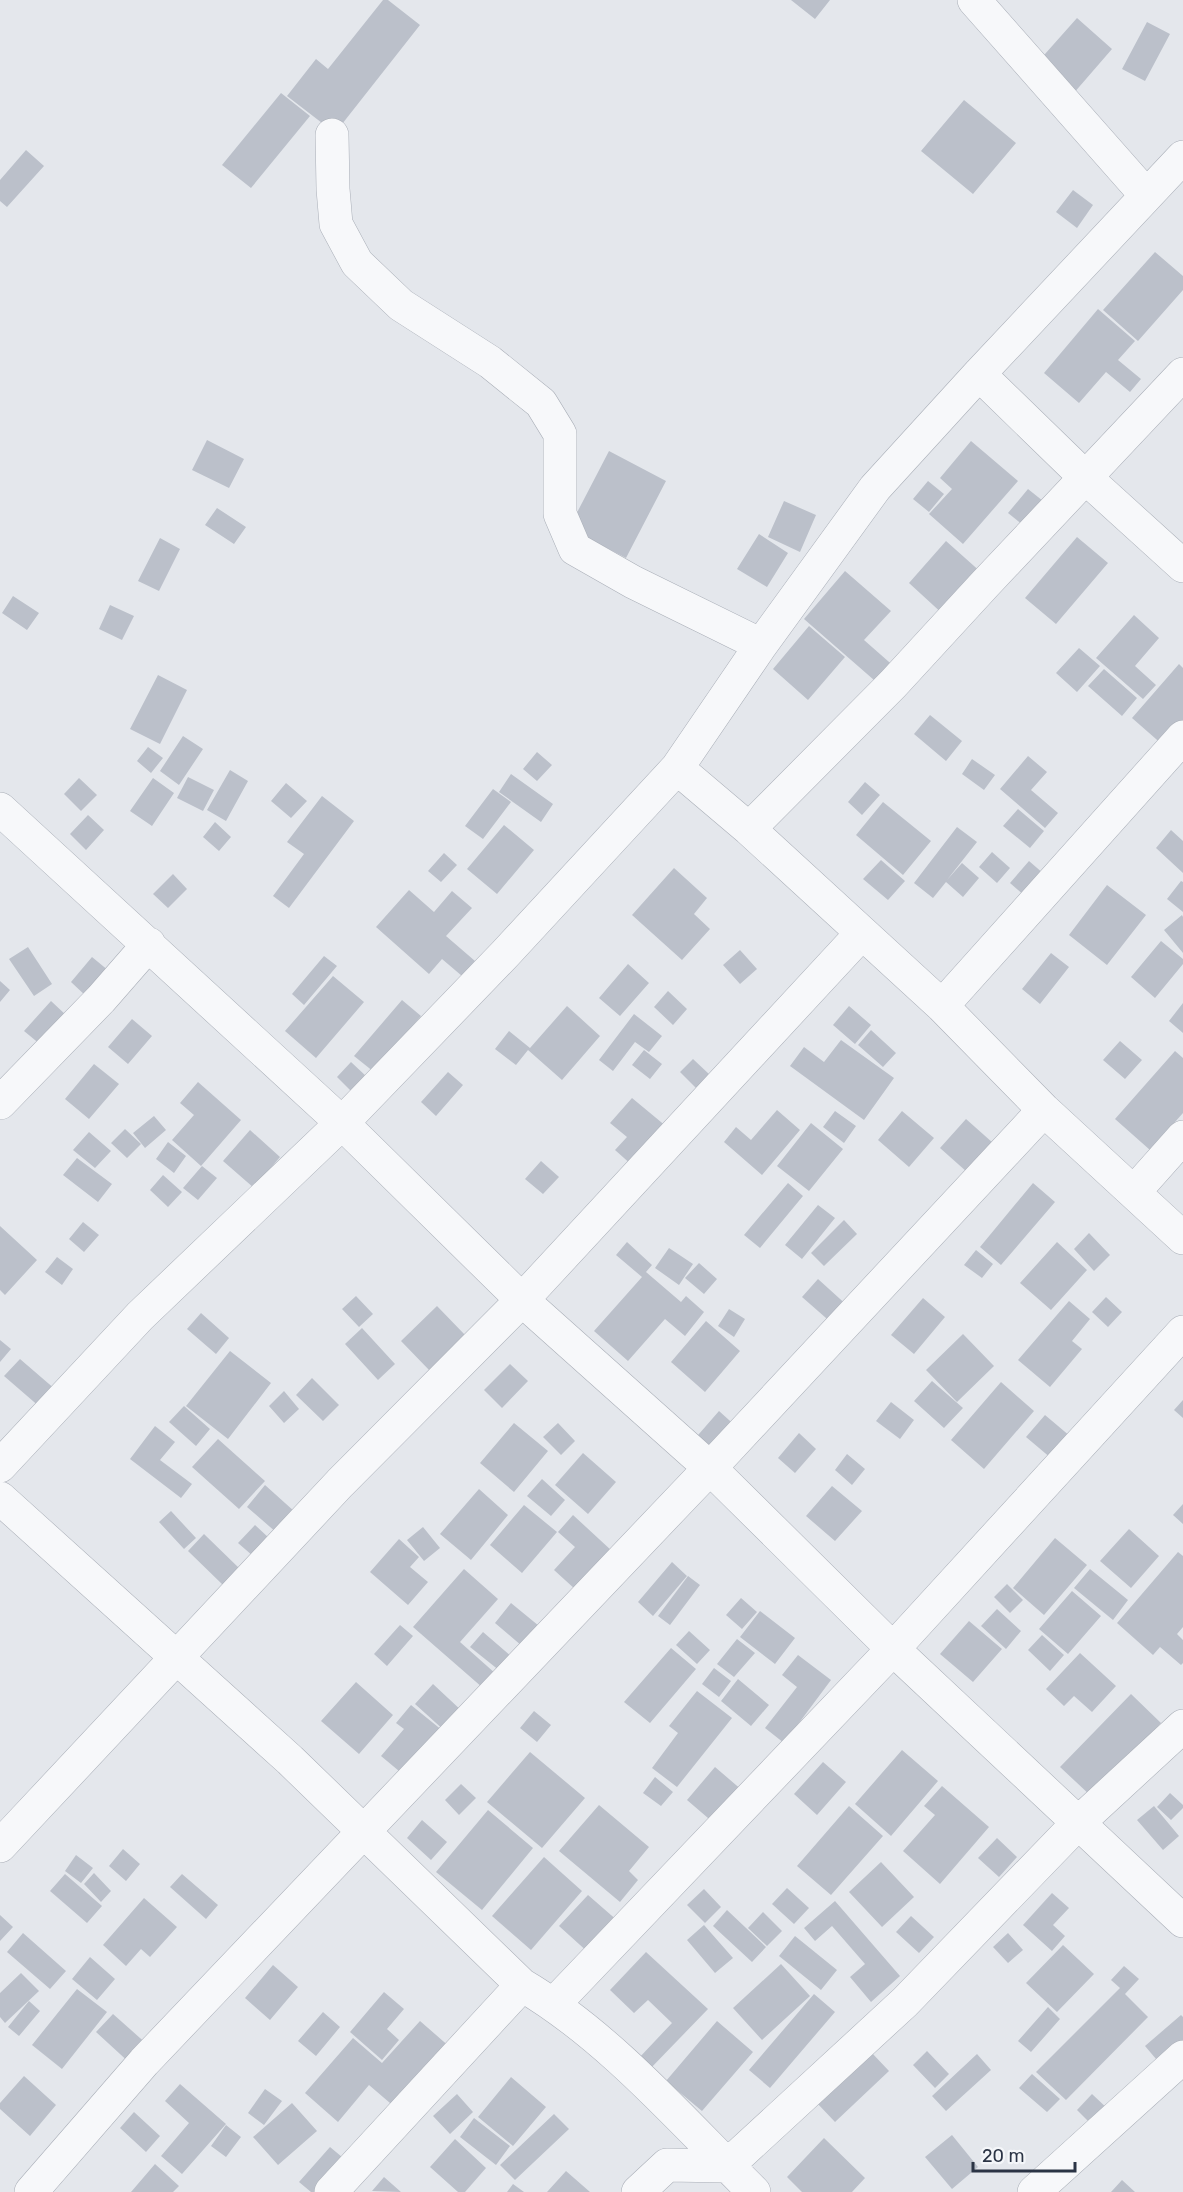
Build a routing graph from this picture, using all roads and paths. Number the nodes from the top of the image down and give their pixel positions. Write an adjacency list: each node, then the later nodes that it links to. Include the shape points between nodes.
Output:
1 (977, 1): 4 (street)
2 (332, 135): 9 (street, via 336,224 357,263 401,305 490,362 541,403 560,434 560,514 575,549)
3 (1183, 157): 4 (street)
4 (1146, 195): 5 (street)
5 (979, 374): 7 (street); 9 (street, via 875,488)
6 (1183, 374): 7 (street)
7 (1086, 478): 8 (street); 13 (street, via 893,684)
8 (1183, 566)
9 (761, 645): 11 (street)
10 (1183, 737): 16 (street)
11 (677, 768): 13 (street); 19 (street)
12 (0, 809): 15 (street)
13 (749, 829): 14 (street)
14 (862, 933): 16 (street); 23 (street)
15 (149, 944): 17 (street); 19 (street)
16 (942, 1006): 18 (street)
17 (0, 1103)
18 (1044, 1110): 21 (street); 26 (street)
19 (342, 1123): 23 (street); 25 (street, via 140,1316)
20 (1183, 1137): 21 (street)
21 (1134, 1192): 22 (street)
22 (1183, 1238)
23 (522, 1300): 26 (street); 29 (street, via 340,1483)
24 (1183, 1332): 28 (street)
25 (0, 1467)
26 (710, 1467): 28 (street); 32 (street)
27 (0, 1498): 29 (street)
28 (894, 1649): 31 (street); 36 (street)
29 (176, 1659): 32 (street); 33 (street)
30 (1183, 1726): 31 (street)
31 (1078, 1823): 34 (street); 38 (street, via 905,2002)
32 (364, 1832): 35 (street); 39 (street, via 144,2062)
33 (0, 1846)
34 (1183, 1921)
35 (522, 1985): 36 (street); 40 (street)
36 (554, 2004): 38 (street, via 644,2081)
37 (1183, 2057): 43 (street)
38 (728, 2166): 41 (street, via 667,2165); 42 (street)
39 (31, 2192)
40 (331, 2192)
41 (638, 2192)
42 (754, 2192)
43 (1034, 2192)

